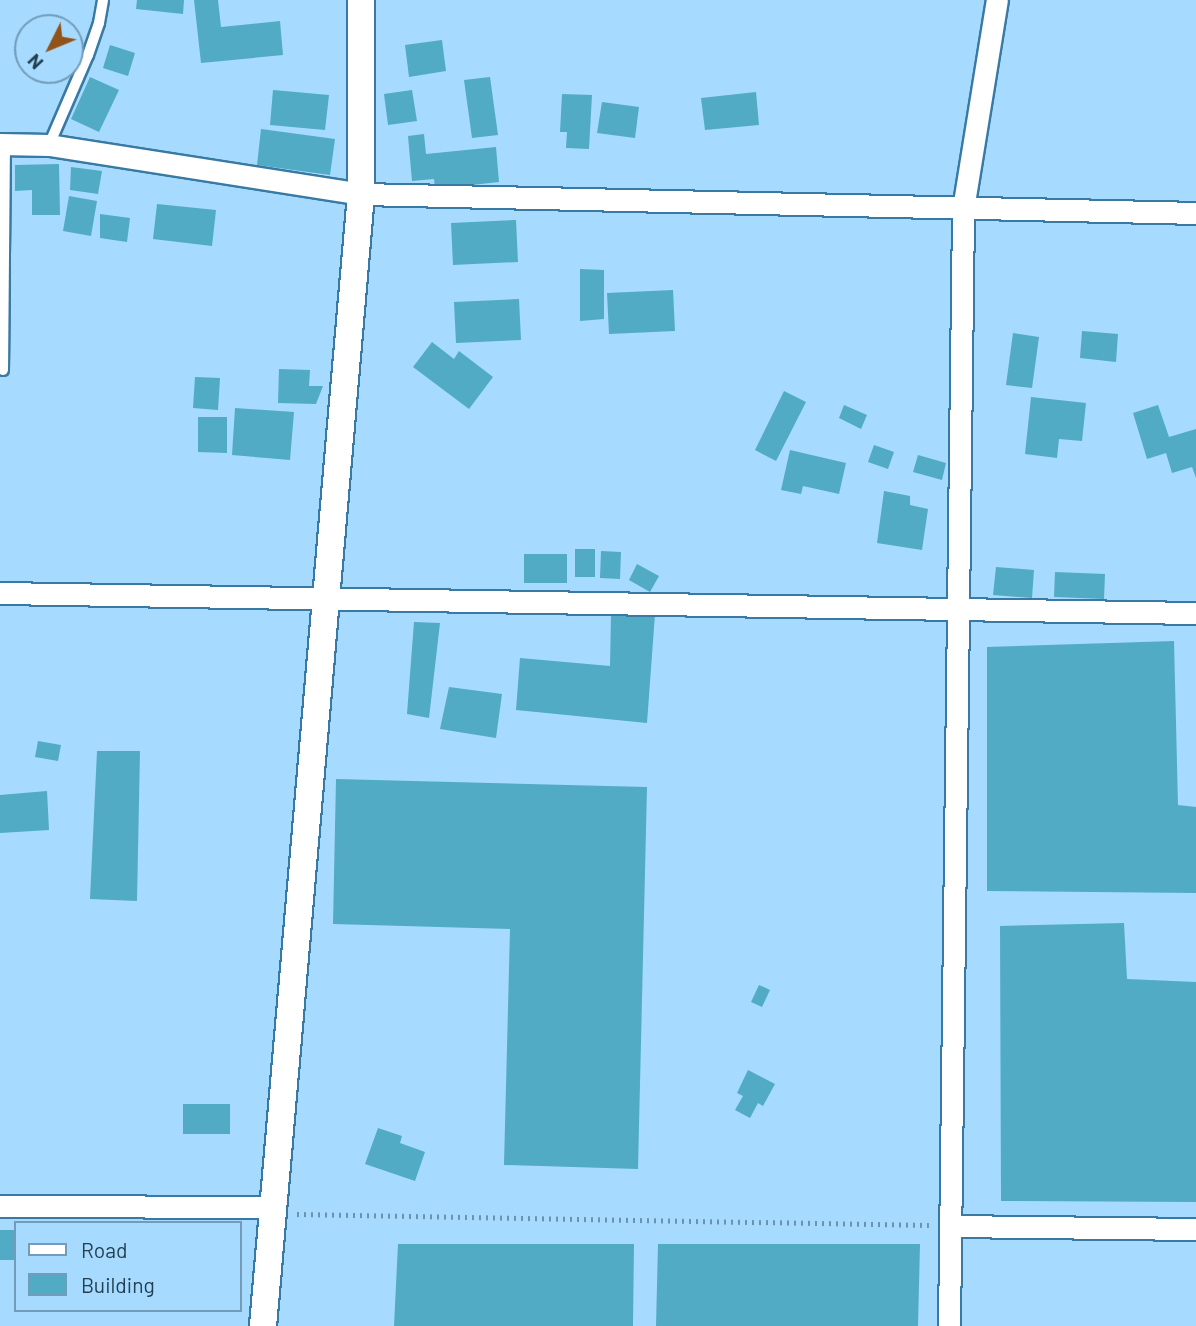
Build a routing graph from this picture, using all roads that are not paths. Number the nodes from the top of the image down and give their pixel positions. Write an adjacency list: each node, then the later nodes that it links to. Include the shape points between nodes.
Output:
1 (103, 0): 5 (lane, via 88,54)
2 (361, 0): 6 (street)
3 (998, 0): 7 (street)
4 (3, 144): 5 (street); 9 (lane)
5 (49, 145): 6 (street)
6 (361, 194): 7 (street); 11 (street)
7 (964, 209): 8 (street); 12 (street)
8 (1196, 213)
9 (3, 370)
10 (0, 593): 11 (street)
11 (325, 600): 12 (street); 15 (street)
12 (958, 609): 13 (street); 16 (street)
13 (1196, 613)
14 (0, 1206): 15 (street)
15 (272, 1211): 18 (street)
16 (950, 1226): 17 (street); 19 (street)
17 (1196, 1229)
18 (263, 1326)
19 (949, 1326)

